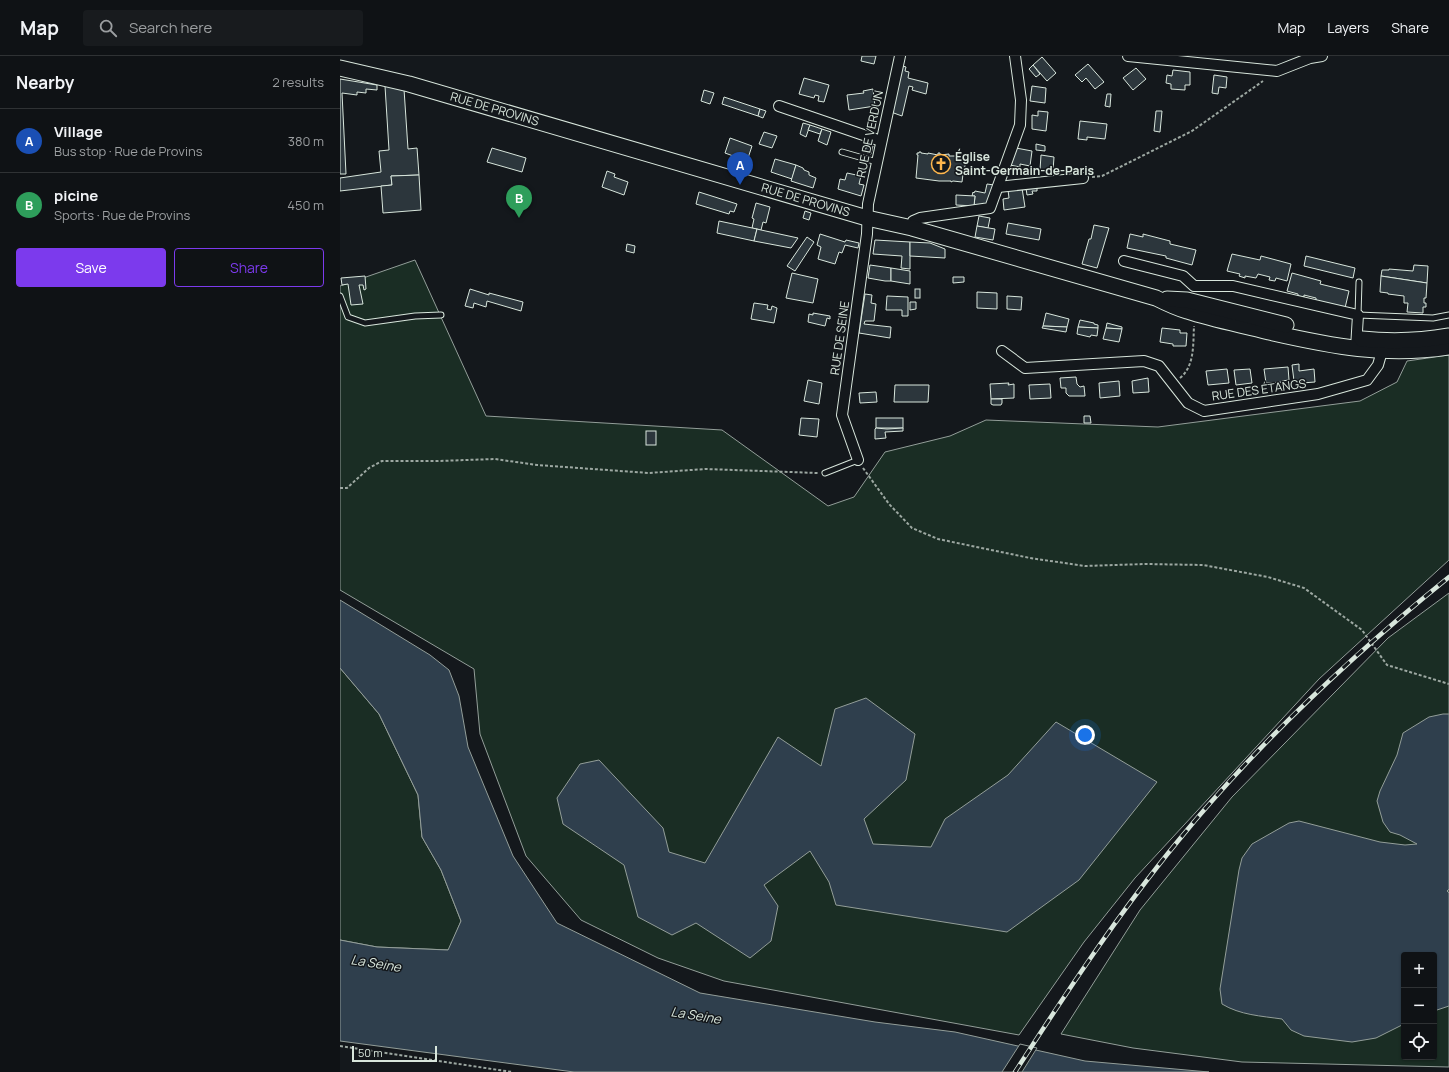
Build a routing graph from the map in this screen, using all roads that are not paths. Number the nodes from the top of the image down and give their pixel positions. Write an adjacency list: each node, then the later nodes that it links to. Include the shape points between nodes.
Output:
1 (900, 56): 7 (street, RUE DE VERDUN)
2 (1015, 56): 11 (street, via 1021,100 1020,125)
3 (1128, 56): 4 (street, via 1277,71)
4 (1322, 56)
5 (340, 68): 12 (main road, RUE DE PROVINS, via 409,84)
6 (779, 106): 7 (street)
7 (881, 141): 9 (street, RUE DE VERDUN)
8 (842, 152): 9 (lane)
9 (877, 162): 12 (street, RUE DE VERDUN)
10 (1083, 178): 11 (street)
11 (998, 187): 13 (street, via 990,208 920,218 913,221)
12 (867, 218): 13 (main road, RUE DE PROVINS); 26 (street, RUE DE SEINE, via 867,234 842,415)
13 (912, 228): 17 (main road, RUE DE PROVINS)
14 (1124, 261): 19 (street, via 1183,276 1194,286 1233,286)
15 (1359, 282): 19 (lane)
16 (340, 296): 18 (lane, via 348,317 365,323)
17 (1156, 298): 22 (main road, via 1187,300); 22 (main road, via 1196,314 1322,344)
18 (441, 315)
19 (1358, 315): 20 (lane, via 1433,318); 22 (street)
20 (1449, 315)
21 (1449, 336): 23 (main road)
22 (1356, 343): 23 (main road)
23 (1381, 346): 24 (main road, via 1423,351); 25 (street, RUE DES ÉTANGS, via 1378,365 1367,380 1318,394 1204,411 1188,403 1159,366 1144,361 1025,368)
24 (1449, 347)
25 (1002, 351)
26 (858, 460): 27 (lane)
27 (825, 473)

